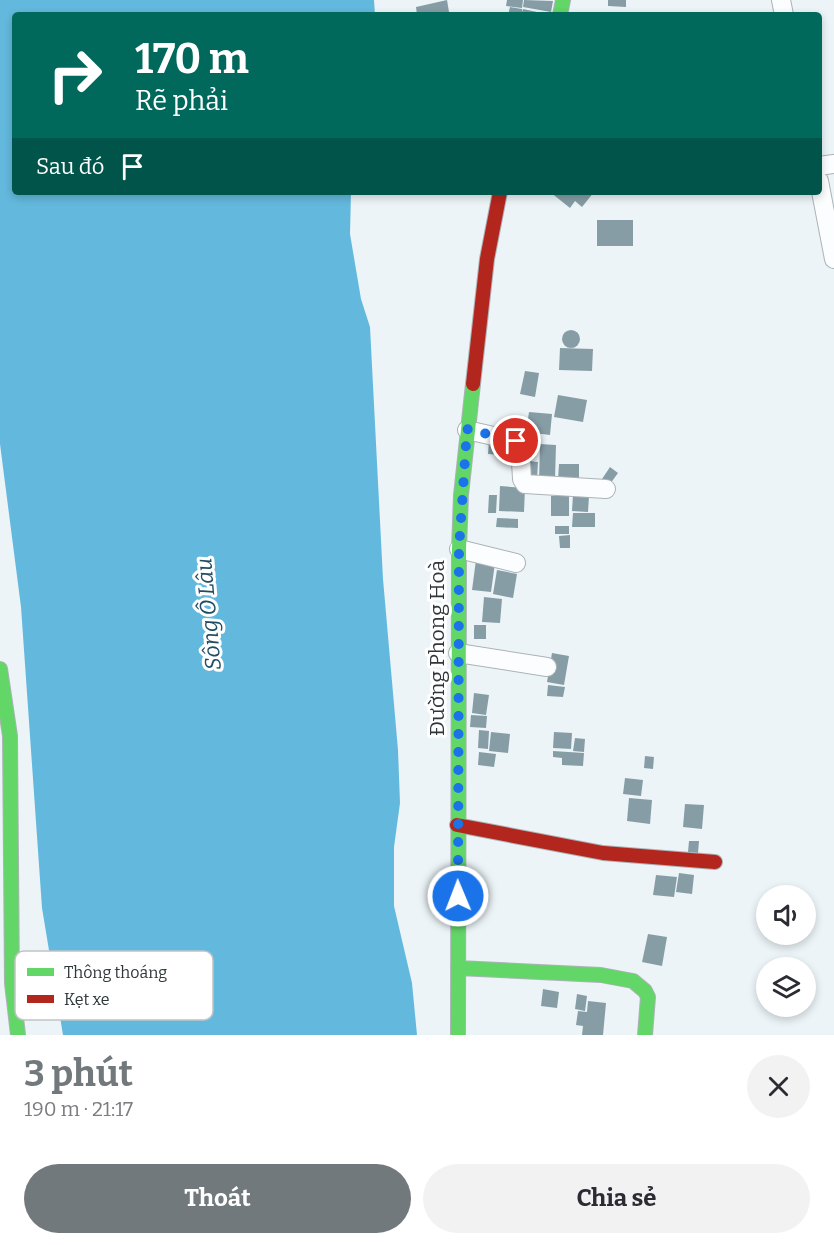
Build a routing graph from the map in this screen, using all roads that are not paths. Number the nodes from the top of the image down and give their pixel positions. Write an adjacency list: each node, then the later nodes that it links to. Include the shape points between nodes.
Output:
1 (499, 195): 4 (main road, Đường Phong Hoà, via 487,259)
2 (822, 195): 3 (street)
3 (834, 259)
4 (467, 429): 5 (street, via 516,441 520,445 525,484); 6 (main road, Đường Phong Hoà)
5 (606, 489)
6 (459, 549): 7 (street); 8 (main road, Đường Phong Hoà)
7 (516, 563)
8 (458, 653): 9 (street); 11 (main road, Đường Phong Hoà)
9 (547, 667)
10 (0, 669): 12 (main road, via 10,736)
11 (457, 825): 13 (main road, via 603,853); 14 (main road, Đường Phong Hoà)
12 (6, 832): 15 (main road)
13 (715, 861)
14 (458, 968): 17 (main road, Đường Phong Hoà); 18 (main road, via 625,978 641,986 648,997)
15 (6, 984): 16 (main road)
16 (18, 1035)
17 (458, 1035)
18 (645, 1035)

